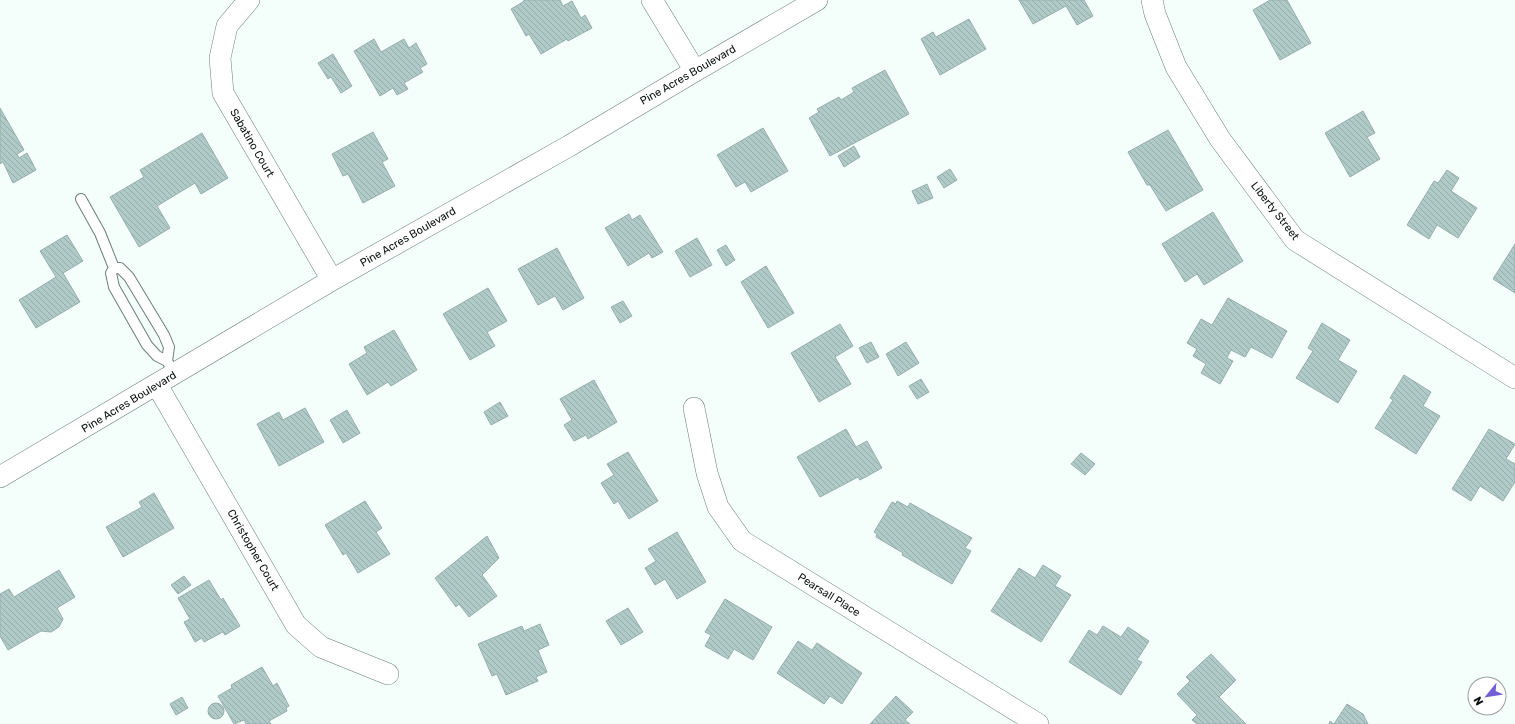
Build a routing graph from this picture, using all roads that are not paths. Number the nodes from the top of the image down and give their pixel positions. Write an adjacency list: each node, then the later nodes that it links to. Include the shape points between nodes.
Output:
1 (249, 0): 8 (street, Sabatino Court, via 227,26 220,58 223,92)
2 (652, 0): 5 (street)
3 (817, 0): 5 (street, Pine Acres Boulevard)
4 (1152, 0): 10 (street, Liberty Street, via 1154,14 1176,67 1220,139 1295,240)
5 (695, 71): 8 (street, Pine Acres Boulevard, via 569,146)
6 (81, 199): 7 (lane, via 100,233)
7 (114, 268): 9 (lane, via 111,273 114,287); 9 (lane, via 120,268 129,277 164,335 169,347)
8 (332, 280): 9 (street, Pine Acres Boulevard)
9 (166, 373): 12 (street, Pine Acres Boulevard); 13 (street, Christopher Court, via 296,625 321,647)
10 (1515, 378)
11 (694, 408): 14 (street, Pearsall Place, via 706,473 718,507 742,541)
12 (0, 477)
13 (388, 674)
14 (1038, 724)

